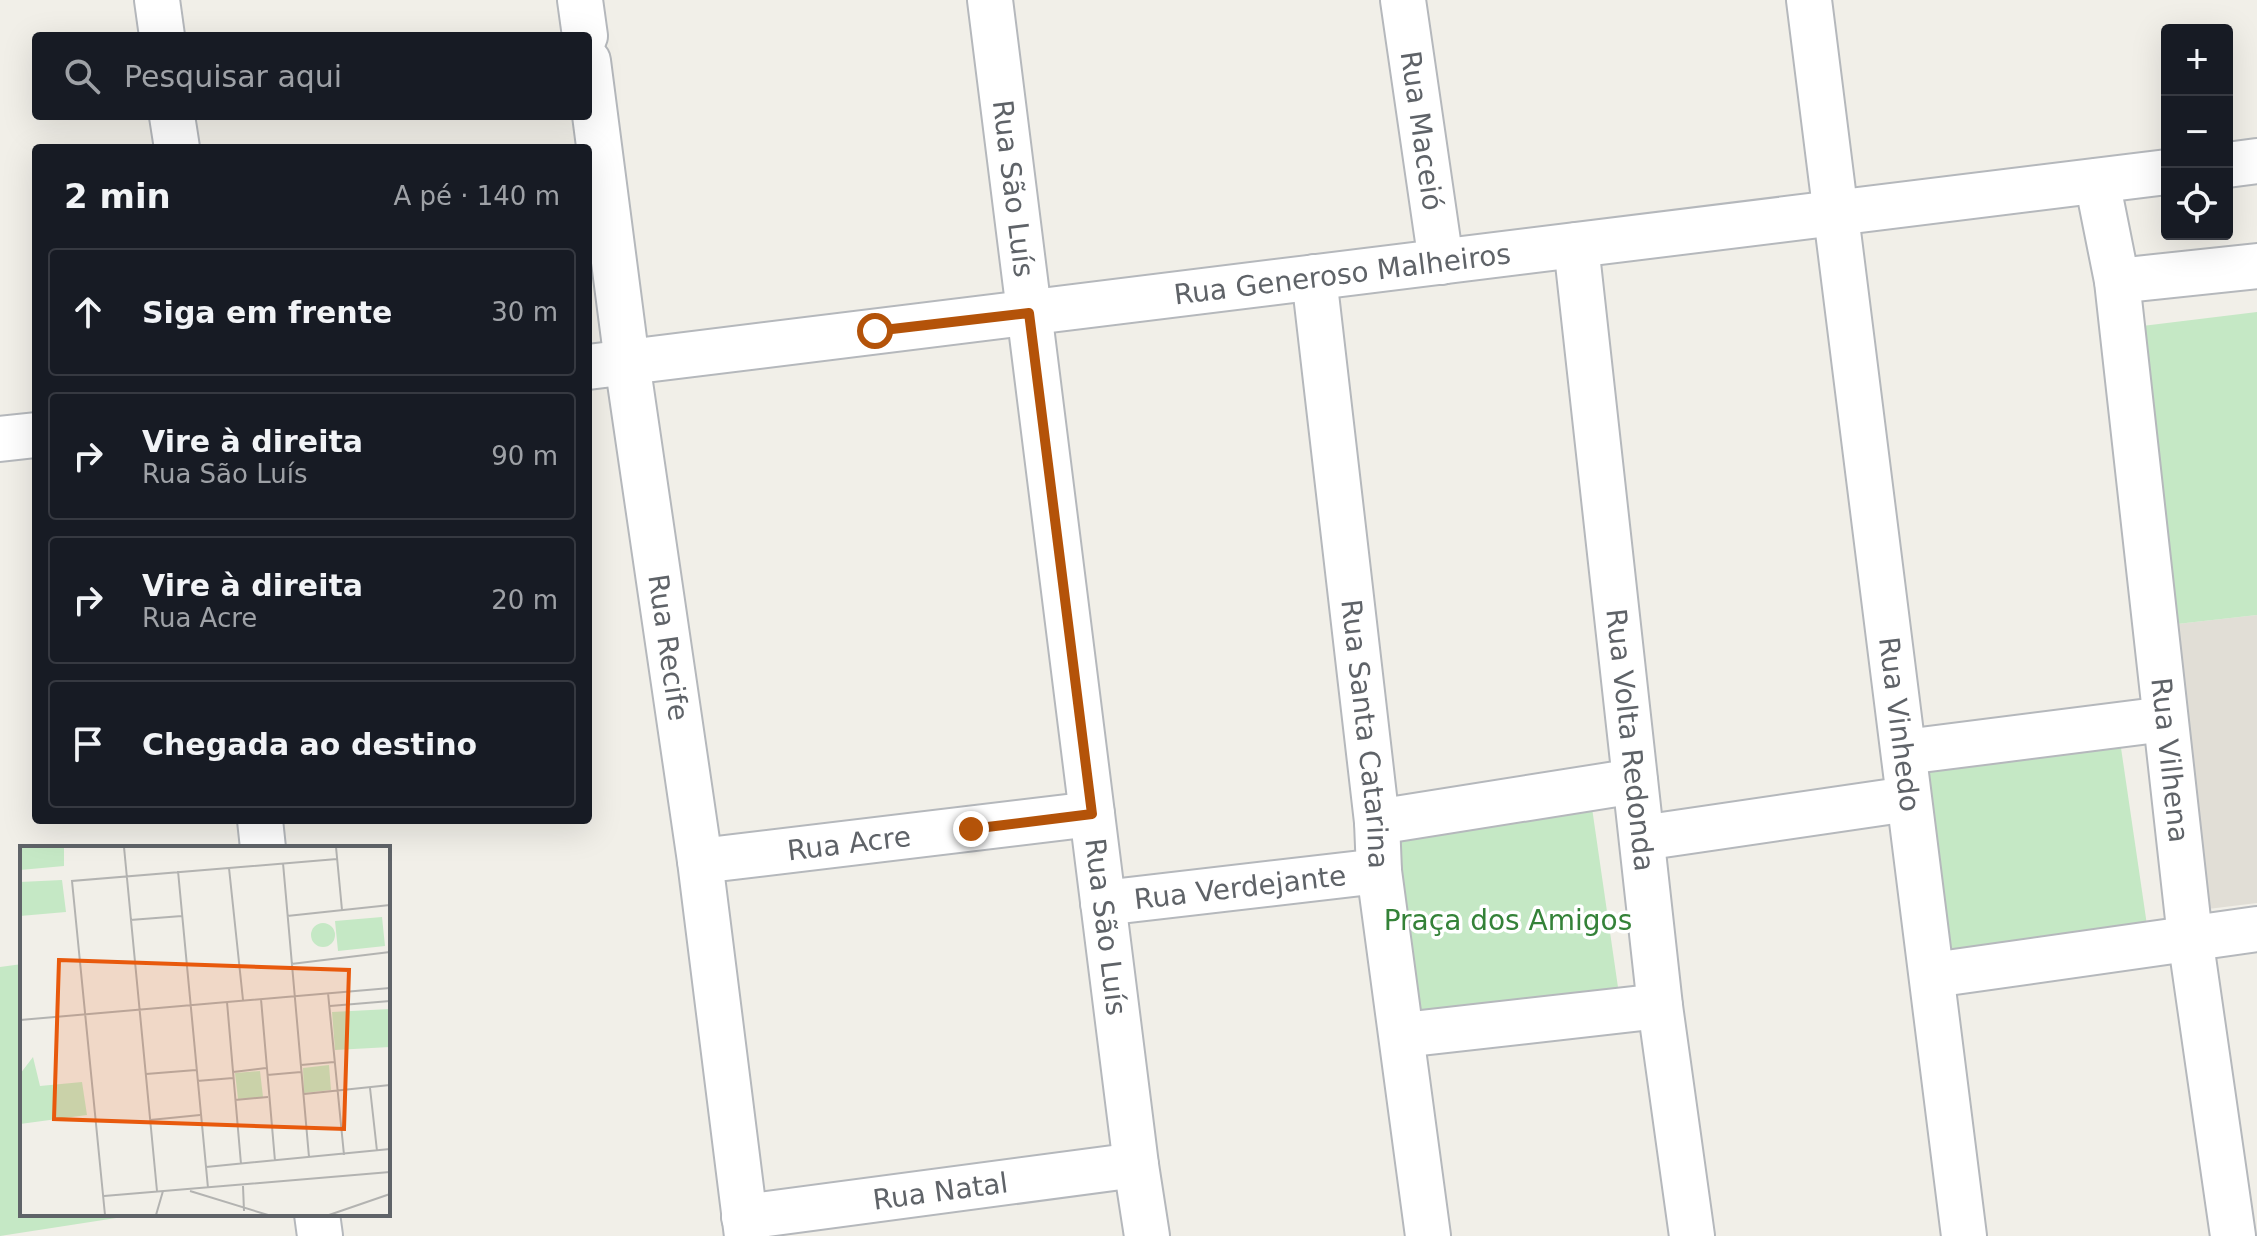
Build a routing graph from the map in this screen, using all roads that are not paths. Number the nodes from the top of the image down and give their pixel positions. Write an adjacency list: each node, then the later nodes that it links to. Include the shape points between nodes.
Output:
1 (157, 0): 6 (street)
2 (580, 0): 7 (street)
3 (990, 0): 21 (street, Rua São Luís)
4 (1403, 0): 17 (street, Rua Maceió)
5 (1809, 0): 15 (street, Rua Vinhedo)
6 (161, 32)
7 (584, 32)
8 (173, 120): 10 (street)
9 (592, 120): 22 (street, Rua Recife)
10 (176, 144)
11 (2257, 161): 12 (street)
12 (2233, 164)
13 (2161, 173): 14 (street, Rua Generoso Malheiros)
14 (2097, 181): 15 (street, Rua Generoso Malheiros); 20 (street)
15 (1836, 213): 16 (street, Rua Generoso Malheiros); 26 (street, Rua Vinhedo)
16 (1576, 245): 17 (street, Rua Generoso Malheiros); 27 (street, Rua Volta Redonda)
17 (1441, 262): 19 (street, Rua Generoso Malheiros)
18 (2257, 266): 20 (street)
19 (1314, 277): 21 (street, Rua Generoso Malheiros); 30 (street, Rua Santa Catarina)
20 (2117, 281): 25 (street, Rua Vilhena)
21 (1029, 313): 22 (street, Rua Generoso Malheiros); 29 (street, Rua São Luís)
22 (608, 364): 34 (street, Rua Recife)
23 (32, 435): 24 (street)
24 (0, 439)
25 (2165, 719): 26 (street); 38 (street, Rua Vilhena)
26 (1905, 752): 28 (street, Rua Vinhedo)
27 (1635, 781): 30 (street); 32 (street, Rua Volta Redonda)
28 (1908, 799): 32 (street); 39 (street, Rua Vinhedo)
29 (1092, 814): 34 (street, Rua Acre); 36 (street, Rua São Luís)
30 (1377, 822): 35 (street, Rua Santa Catarina)
31 (260, 824): 33 (street)
32 (1642, 838): 40 (street, Rua Volta Redonda)
33 (263, 846)
34 (700, 861): 44 (street, Rua Recife)
35 (1379, 871): 36 (street, Rua Verdejante); 41 (street, Rua Santa Catarina)
36 (1103, 903): 42 (street, Rua São Luís)
37 (2257, 929): 38 (street)
38 (2190, 937): 39 (street); 50 (street, Rua Vilhena)
39 (1933, 975): 49 (street, Rua Vinhedo)
40 (1660, 1006): 41 (street); 48 (street, Rua Volta Redonda)
41 (1403, 1035): 47 (street, Rua Santa Catarina)
42 (1136, 1165): 44 (street, Rua Natal); 46 (street, Rua São Luís)
43 (317, 1216): 45 (street)
44 (746, 1227)
45 (320, 1236)
46 (1147, 1236)
47 (1428, 1236)
48 (1692, 1236)
49 (1964, 1236)
50 (2233, 1236)

